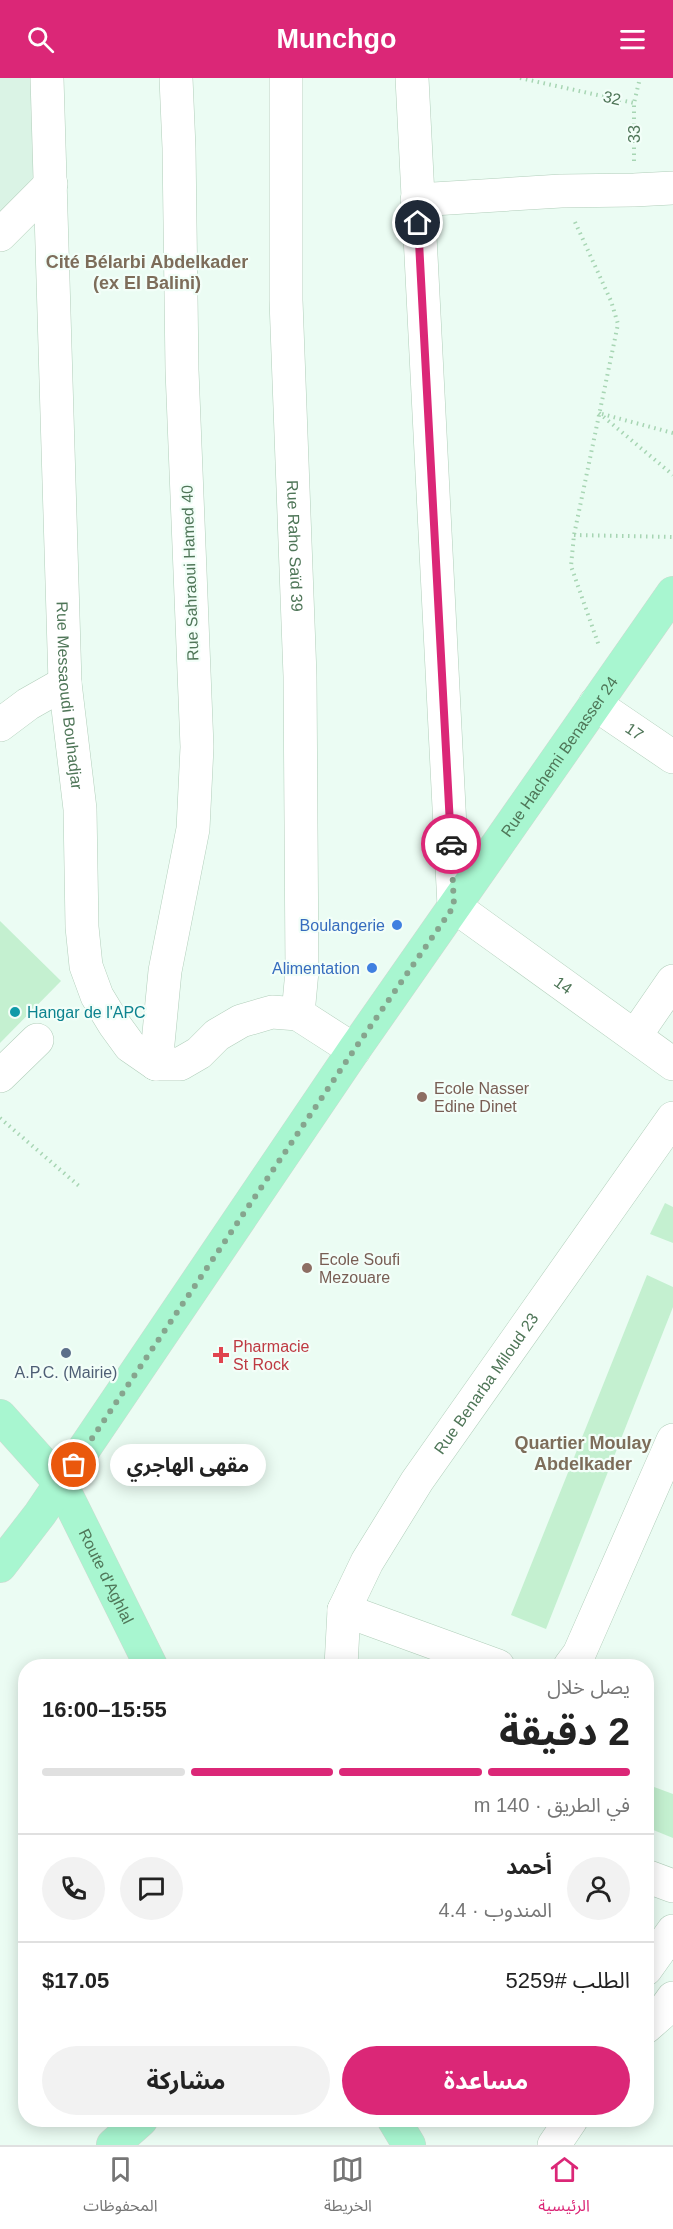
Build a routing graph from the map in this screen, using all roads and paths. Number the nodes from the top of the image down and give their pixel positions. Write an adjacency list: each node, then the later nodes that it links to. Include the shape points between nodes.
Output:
1 (47, 78): 8 (street, Rue Messaoudi Bouhadjar)
2 (176, 78): 30 (street, Rue Sahraoui Hamed 40, via 196,747 193,829 165,971)
3 (286, 78): 26 (street, Rue Raho Saïd 39, via 286,300 300,676 302,971)
4 (412, 78): 12 (street)
5 (520, 78): 7 (path, 32)
6 (640, 78): 7 (path, 33)
7 (634, 103): 10 (path, 33)
8 (51, 184): 13 (street); 20 (street, Rue Messaoudi Bouhadjar)
9 (673, 188): 10 (street)
10 (634, 190): 11 (street)
11 (561, 191): 12 (street); 14 (path, via 618,324)
12 (417, 200): 24 (street)
13 (0, 236)
14 (599, 413): 15 (path); 16 (path); 17 (path)
15 (673, 433)
16 (673, 475)
17 (574, 535): 18 (path); 21 (path, via 571,566)
18 (673, 537)
19 (673, 593): 21 (main road, Rue Hachemi Benasser 24)
20 (65, 683): 22 (street); 30 (street, Rue Messaoudi Bouhadjar, via 80,809 86,966 97,996 114,1024 130,1046)
21 (603, 693): 23 (street, 17); 24 (main road, Rue Hachemi Benasser 24)
22 (0, 725)
23 (673, 757)
24 (454, 906): 27 (street, 14); 29 (main road, Rue Hachemi Benasser 24)
25 (673, 981): 27 (street)
26 (298, 1014): 29 (street); 30 (street, via 272,1012 241,1021 180,1064)
27 (635, 1036): 31 (street, 14)
28 (37, 1040): 32 (street)
29 (354, 1050): 38 (main road, Rue Hachemi Benasser 24)
30 (156, 1064)
31 (673, 1064)
32 (0, 1076)
33 (0, 1118): 35 (path)
34 (673, 1119): 40 (street, Rue Benarba Miloud 23, via 417,1481 367,1562)
35 (79, 1186)
36 (0, 1416): 38 (main road, Route d'Aghlal)
37 (673, 1440): 44 (street)
38 (61, 1484): 39 (main road, Rue Hachemi Benasser 24); 41 (main road, Route d'Aghlal)
39 (0, 1566)
40 (344, 1610): 42 (street, Rue Benarba Miloud 23); 43 (street)
41 (148, 1659)
42 (341, 1659)
43 (479, 1659)
44 (575, 1659)
45 (654, 1879): 46 (street)
46 (673, 1886)
47 (673, 1930): 48 (street)
48 (654, 1957)
49 (673, 1998): 50 (street)
50 (654, 2020)
51 (133, 2127): 54 (main road)
52 (398, 2127): 55 (main road)
53 (566, 2127): 56 (street)
54 (113, 2145)
55 (409, 2145)
56 (554, 2145)

